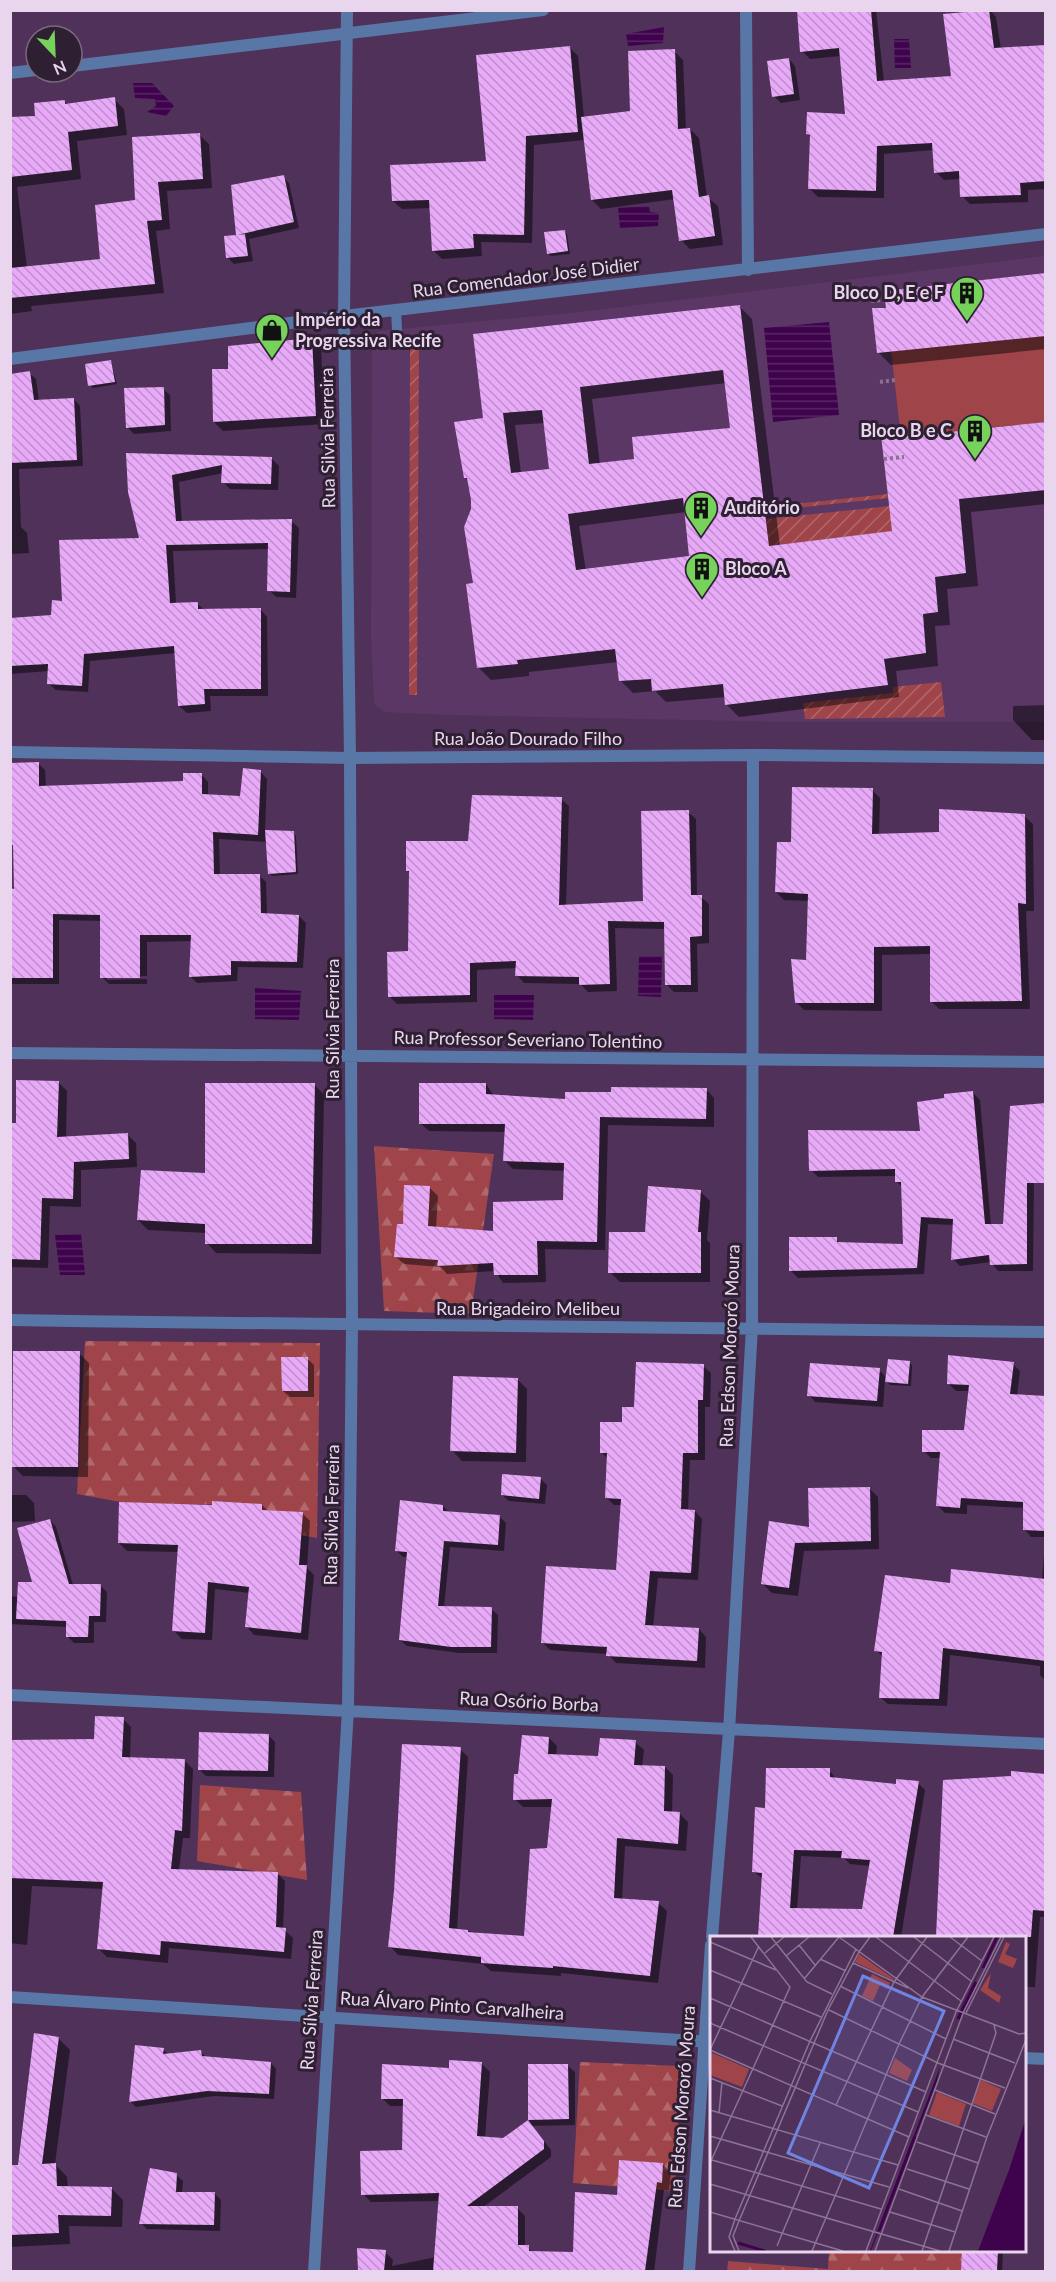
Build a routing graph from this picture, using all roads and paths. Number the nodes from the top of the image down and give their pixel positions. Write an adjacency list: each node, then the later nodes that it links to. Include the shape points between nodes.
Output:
1 (346, 10): 4 (street, Rua Silvia Ferreira)
2 (543, 10): 4 (street)
3 (746, 10): 7 (street)
4 (346, 34): 5 (street); 11 (street, Rua Silvia Ferreira)
5 (84, 65)
6 (1046, 234): 7 (street, Rua Comendador José Didier)
7 (748, 270): 10 (street, Rua Comendador José Didier)
8 (885, 300): 9 (path)
9 (871, 301)
10 (396, 311): 11 (street, Rua Comendador José Didier); 12 (lane)
11 (344, 316): 13 (street, Rua Comendador José Didier); 20 (street, Rua Silvia Ferreira)
12 (397, 329)
13 (10, 359)
14 (894, 380): 15 (path)
15 (880, 382)
16 (904, 457): 17 (path)
17 (884, 459)
18 (10, 752): 20 (street, Rua João Dourado Filho)
19 (753, 755): 20 (street, Rua João Dourado Filho); 21 (street, Rua João Dourado Filho); 24 (street, Rua Edson Mororó Moura)
20 (350, 758): 23 (street, Rua Sílvia Ferreira)
21 (1046, 758)
22 (10, 1053): 23 (street, Rua Professor Severiano Tolentino)
23 (350, 1055): 24 (street, Rua Professor Severiano Tolentino); 27 (street, Rua Sílvia Ferreira)
24 (751, 1062): 25 (street, Rua Professor Severiano Tolentino); 28 (street, Rua Edson Mororó Moura)
25 (1046, 1062)
26 (10, 1320): 27 (street, Rua Brigadeiro Melibeu)
27 (352, 1326): 28 (street, Rua Brigadeiro Melibeu); 31 (street, Rua Sílvia Ferreira)
28 (752, 1327): 29 (street, Rua Brigadeiro Melibeu); 32 (street, Rua Edson Mororó Moura)
29 (1046, 1332)
30 (10, 1695): 31 (street, Rua Osório Borba)
31 (348, 1710): 32 (street, Rua Osório Borba); 37 (street, Rua Sílvia Ferreira)
32 (729, 1731): 33 (street, Rua Osório Borba); 34 (street, Rua Edson Mororó Moura)
33 (1046, 1744)
34 (712, 1936)
35 (710, 1969): 38 (street, Rua Edson Mororó Moura)
36 (10, 1997): 37 (street, Rua Álvaro Pinto Carvalheira)
37 (329, 2016): 38 (street, Rua Álvaro Pinto Carvalheira); 41 (street, Rua Sílvia Ferreira)
38 (707, 2042): 42 (street, Rua Edson Mororó Moura)
39 (1026, 2058): 40 (street)
40 (1046, 2059)
41 (314, 2271)
42 (689, 2271)

